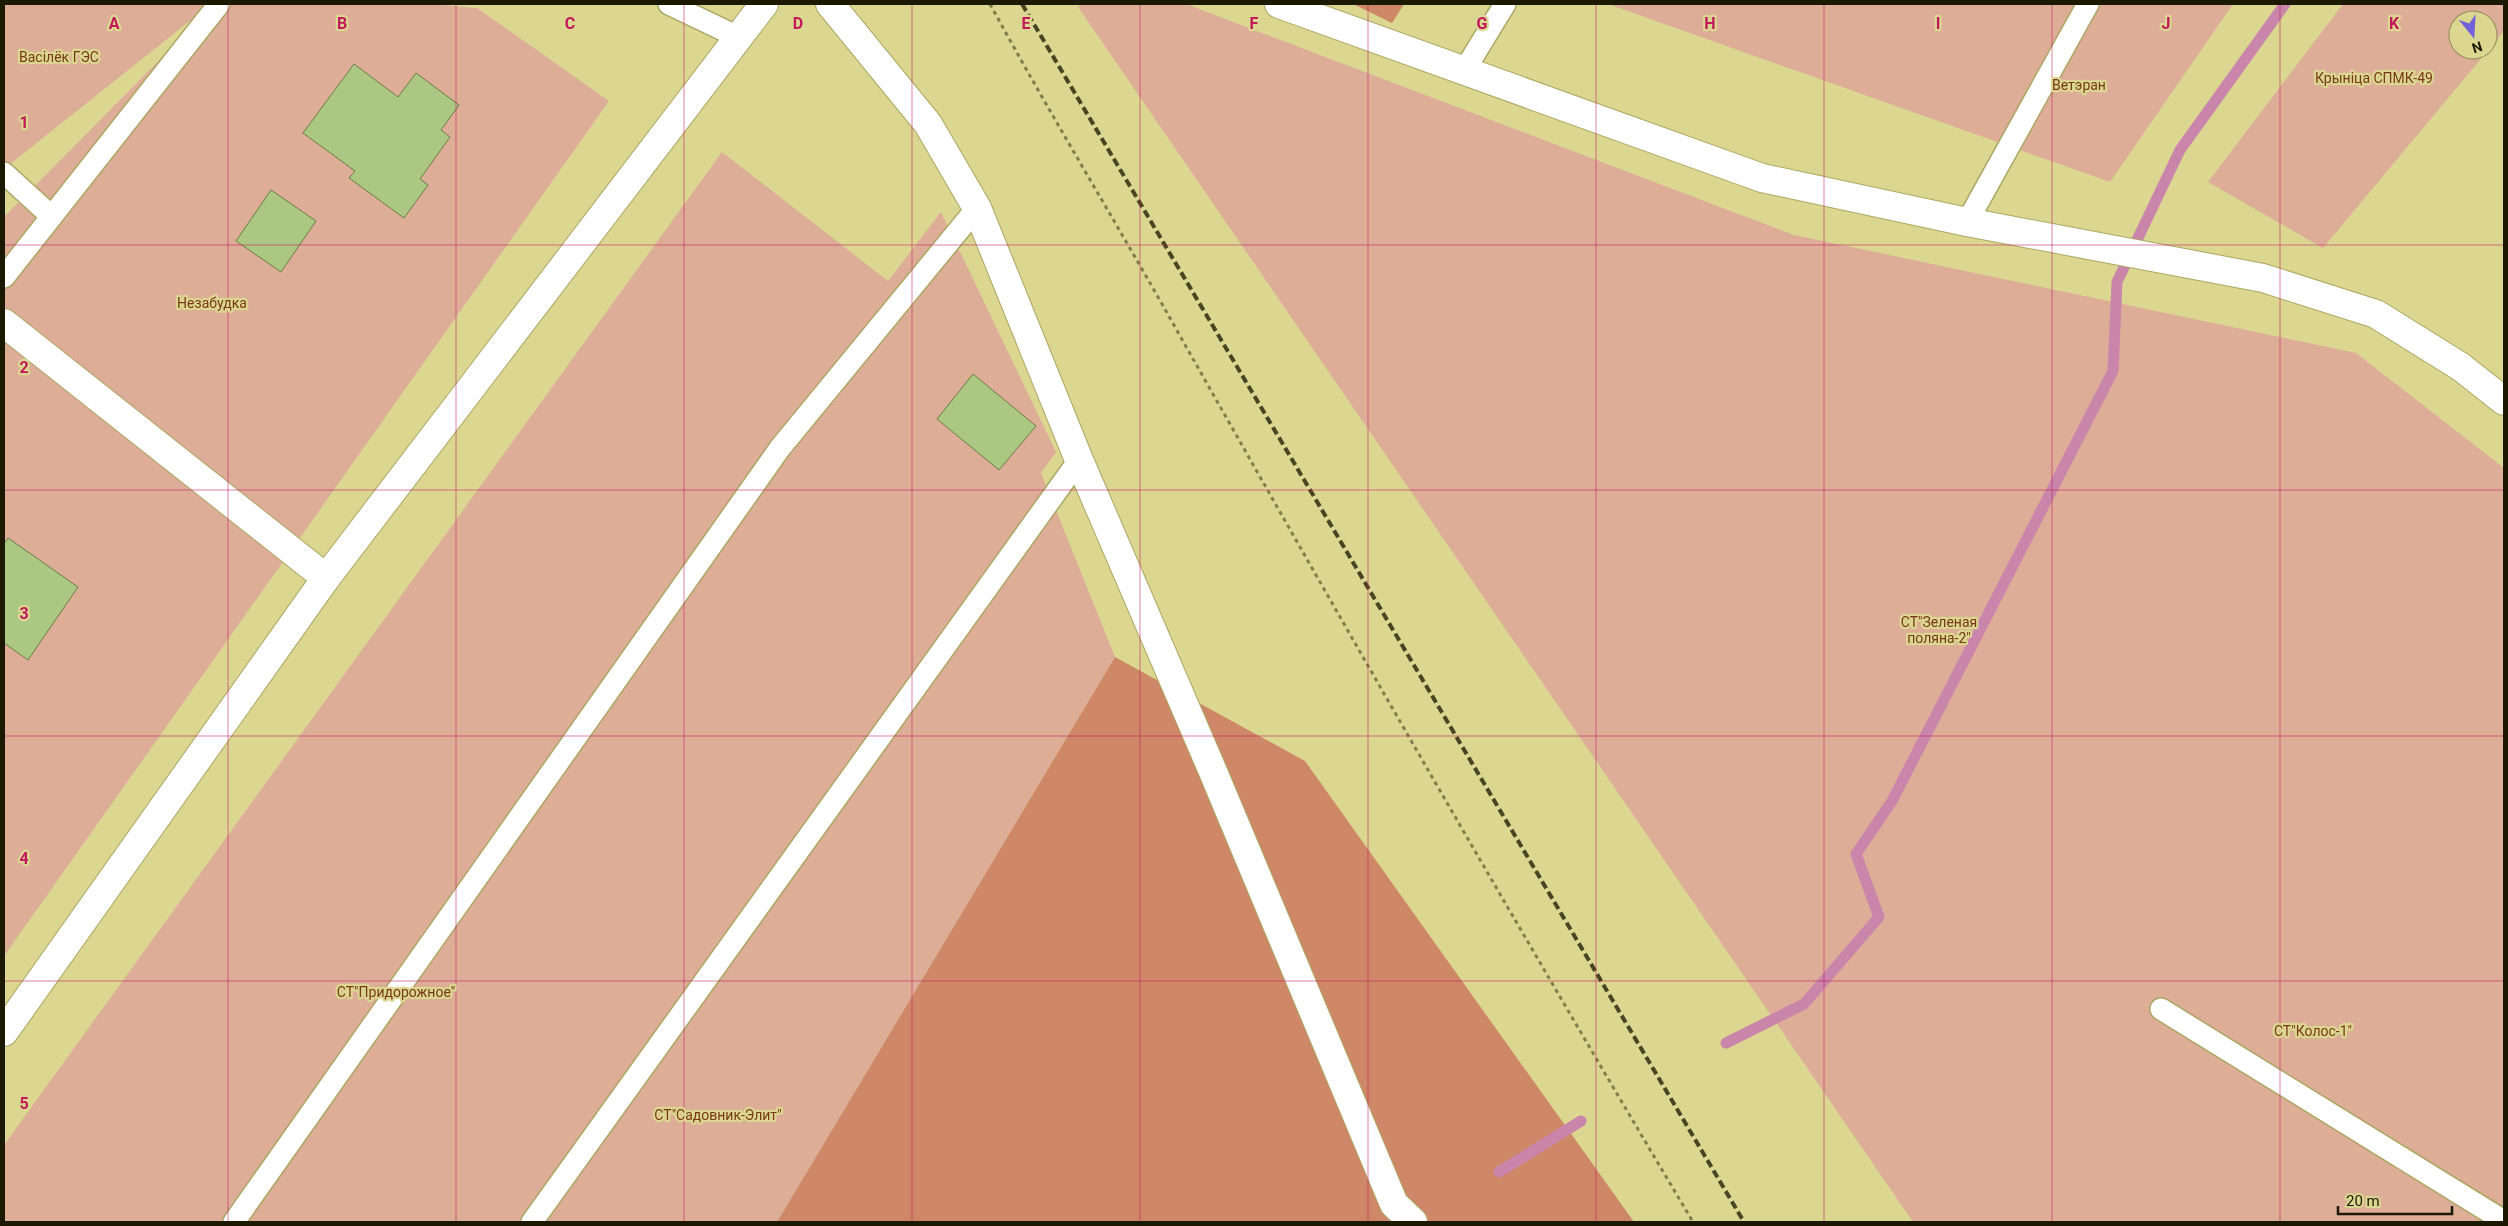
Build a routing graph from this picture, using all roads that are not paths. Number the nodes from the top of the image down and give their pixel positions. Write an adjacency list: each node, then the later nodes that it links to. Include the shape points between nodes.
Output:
1 (219, 4): 12 (lane)
2 (670, 4): 8 (lane)
3 (764, 4): 8 (street)
4 (830, 4): 11 (street, via 928,124)
5 (1279, 4): 9 (street)
6 (1505, 4): 9 (lane)
7 (2088, 4): 13 (lane)
8 (738, 37): 18 (street)
9 (1464, 71): 13 (street, via 1762,178)
10 (4, 173): 12 (lane)
11 (977, 208): 17 (street); 22 (lane, via 780,448)
12 (50, 215): 14 (lane)
13 (1967, 222): 16 (street, via 2263,278 2376,314 2461,367)
14 (4, 277)
15 (4, 323): 18 (street)
16 (2504, 401)
17 (1079, 460): 23 (lane); 24 (street, via 1394,1204)
18 (326, 578): 20 (street)
19 (2161, 1009): 21 (lane)
20 (4, 1032)
21 (2504, 1221)
22 (234, 1222)
23 (532, 1222)
24 (1413, 1222)

